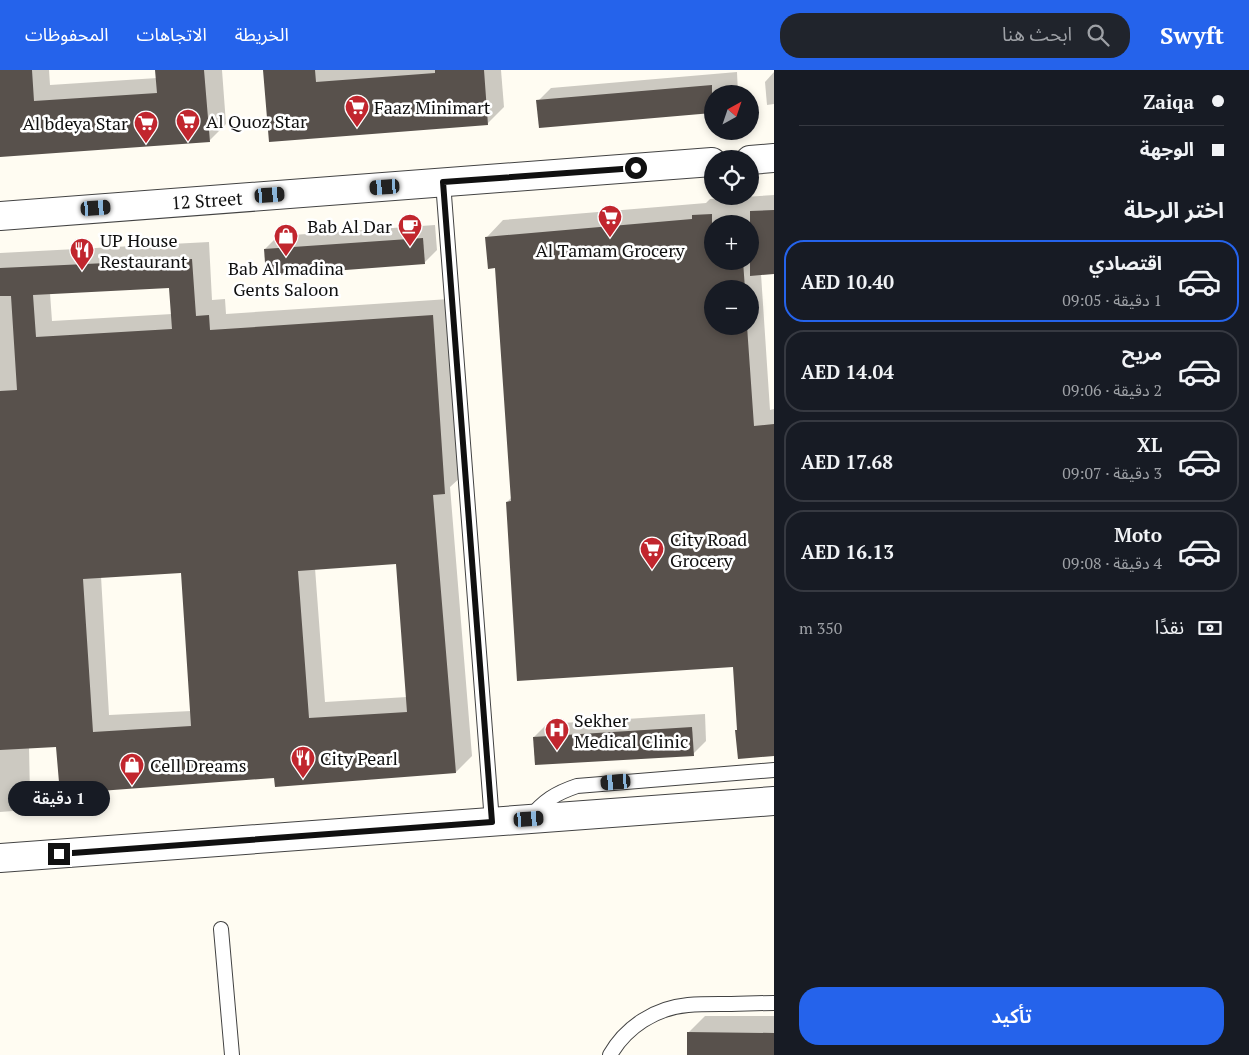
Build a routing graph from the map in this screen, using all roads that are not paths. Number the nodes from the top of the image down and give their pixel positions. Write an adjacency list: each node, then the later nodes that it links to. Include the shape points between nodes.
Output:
1 (774, 158): 2 (street)
2 (759, 159)
3 (704, 163): 4 (street, 12 Street)
4 (443, 182): 5 (street, 12 Street); 9 (lane)
5 (0, 216)
6 (774, 770): 8 (lane, via 577,786 550,798)
7 (774, 801): 8 (street)
8 (529, 819): 9 (street)
9 (492, 822): 10 (street)
10 (0, 858)
11 (221, 930): 13 (lane)
12 (774, 1003): 14 (lane, via 673,1007 658,1012 631,1029)
13 (232, 1055)
14 (610, 1055)

